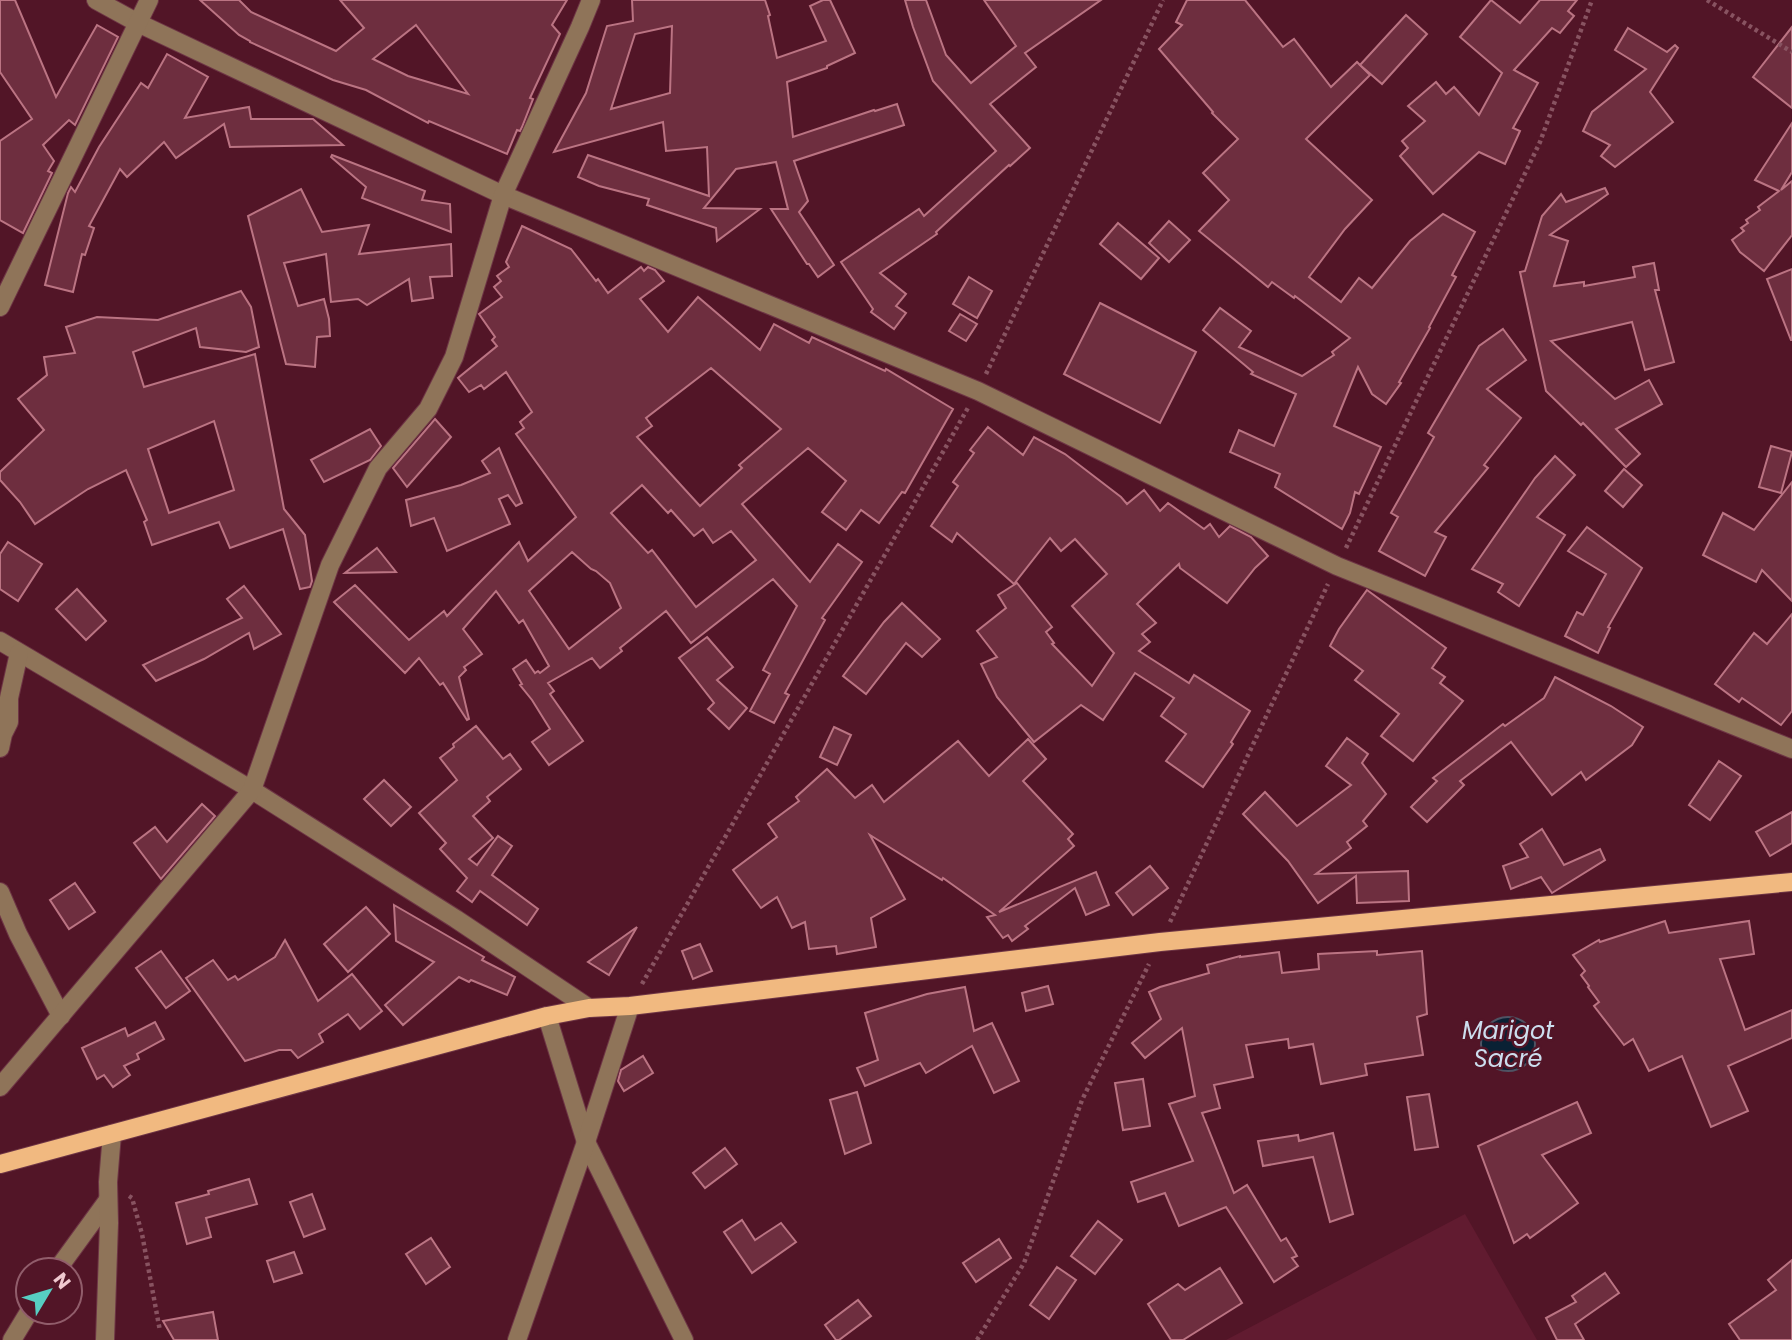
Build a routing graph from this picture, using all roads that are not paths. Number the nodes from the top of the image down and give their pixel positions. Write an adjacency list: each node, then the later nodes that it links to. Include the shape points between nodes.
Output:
1 (96, 0): 4 (street)
2 (149, 0): 4 (street)
3 (591, 0): 5 (street)
4 (138, 23): 5 (street); 6 (street)
5 (503, 195): 10 (street, via 978,391 1337,566); 11 (street, via 454,357 428,409 378,468 330,565)
6 (0, 307)
7 (0, 641): 8 (street)
8 (19, 653): 9 (street, via 9,722); 11 (street)
9 (0, 748)
10 (1792, 749)
11 (252, 790): 15 (street); 16 (street)
12 (1792, 882): 14 (main road, via 1160,942)
13 (0, 892): 16 (street)
14 (630, 1006): 15 (main road); 20 (street)
15 (589, 1008): 17 (main road)
16 (61, 1016): 18 (street)
17 (547, 1016): 19 (main road); 20 (street)
18 (0, 1087)
19 (112, 1134): 21 (main road); 22 (street)
20 (586, 1142): 25 (street); 26 (street)
21 (0, 1164)
22 (108, 1191): 23 (street); 24 (street)
23 (66, 1256)
24 (105, 1340)
25 (517, 1340)
26 (684, 1340)

